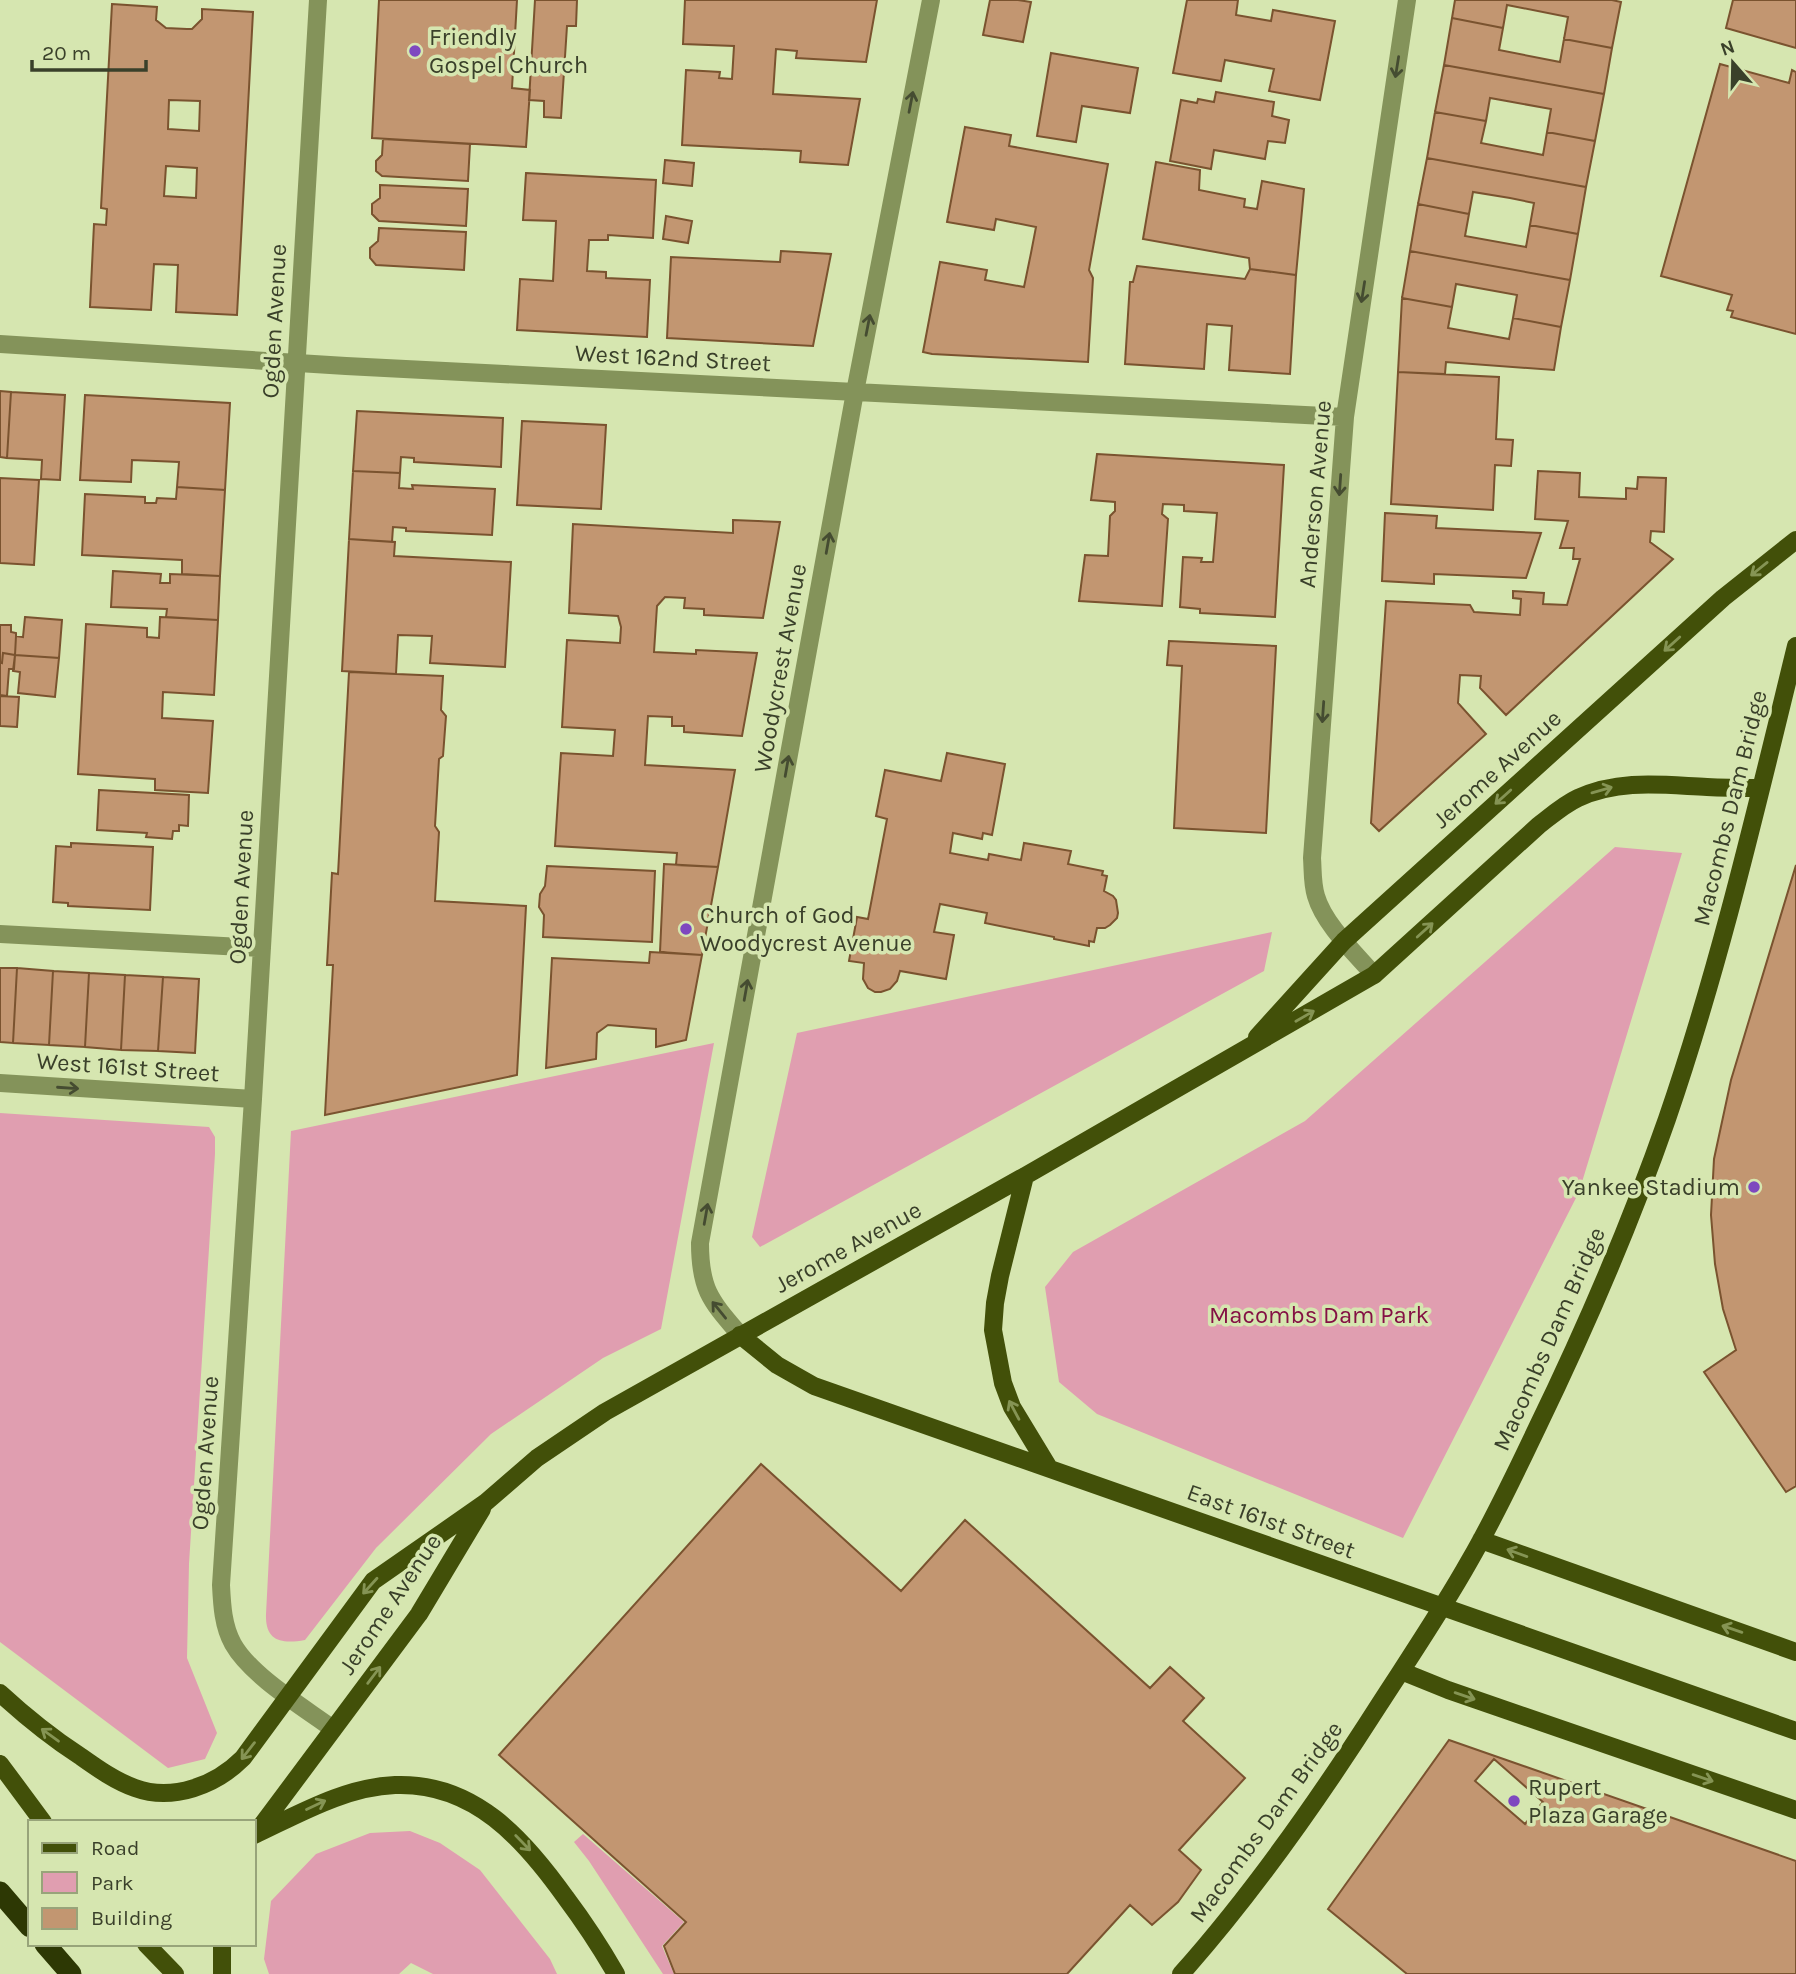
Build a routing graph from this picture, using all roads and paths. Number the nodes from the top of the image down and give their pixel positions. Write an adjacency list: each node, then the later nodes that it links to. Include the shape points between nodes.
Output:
1 (318, 0): 5 (street, Ogden Avenue)
2 (931, 0): 6 (street, Woodycrest Avenue, one-way to 2)
3 (1407, 0): 7 (street, Anderson Avenue, one-way to 7)
4 (0, 344): 5 (street, West 162nd Street)
5 (296, 363): 6 (street, West 162nd Street); 13 (street, Ogden Avenue)
6 (855, 392): 7 (street, West 162nd Street); 19 (street, Woodycrest Avenue, one-way to 6, via 706,1292 701,1243)
7 (1345, 417): 12 (street, Anderson Avenue, one-way to 12, via 1312,858 1320,906)
8 (1796, 540): 12 (main road, Jerome Avenue, one-way to 12, via 1723,598)
9 (1796, 646): 10 (main road, Macombs Dam Bridge)
10 (1761, 788): 14 (main road, Jerome Avenue, one-way to 10, via 1538,826 1576,799 1619,785 1648,783); 22 (main road, Macombs Dam Bridge, via 1696,1025 1633,1213 1564,1374)
11 (0, 934): 13 (street)
12 (1344, 941): 14 (street, Anderson Avenue); 15 (main road, Jerome Avenue)
13 (262, 948): 17 (street, Ogden Avenue)
14 (1374, 975): 15 (main road, Jerome Avenue, one-way to 14)
15 (1246, 1050): 18 (main road, Jerome Avenue)
16 (0, 1083): 17 (street, West 161st Street, one-way to 17)
17 (253, 1099): 26 (street, Ogden Avenue, via 222,1603 234,1645)
18 (1025, 1176): 19 (main road, Jerome Avenue); 20 (main road, one-way to 18, via 1012,1407 993,1330 1000,1276)
19 (740, 1335): 20 (main road, East 161st Street, via 777,1365 814,1386); 21 (main road, Jerome Avenue, via 568,1436)
20 (1049, 1468): 28 (main road, East 161st Street)
21 (485, 1503): 26 (main road, Jerome Avenue, one-way to 26, via 373,1581); 27 (main road, Jerome Avenue, one-way to 21, via 419,1614)
22 (1481, 1540): 23 (main road, one-way to 22); 24 (main road, Macombs Dam Bridge)
23 (1796, 1652)
24 (1401, 1671): 30 (main road, one-way to 30); 43 (main road, Macombs Dam Bridge, via 1277,1855)
25 (0, 1693): 26 (main road, Jerome Avenue, one-way to 25, via 233,1768 209,1783 166,1792 137,1789 109,1775 47,1734)
26 (288, 1697): 27 (street, Ogden Avenue)
27 (333, 1729): 32 (main road, Jerome Avenue)
28 (1796, 1731)
29 (0, 1764): 31 (main road)
30 (1796, 1810)
31 (42, 1820)
32 (256, 1832)
33 (256, 1834): 42 (main road, one-way to 42, via 349,1793 394,1785 442,1790 488,1813 528,1847)
34 (0, 1892): 35 (highway)
35 (28, 1925)
36 (47, 1946): 39 (highway)
37 (148, 1946): 40 (main road)
38 (222, 1946): 41 (main road)
39 (71, 1974)
40 (175, 1974)
41 (222, 1974)
42 (616, 1974)
43 (1181, 1974)

